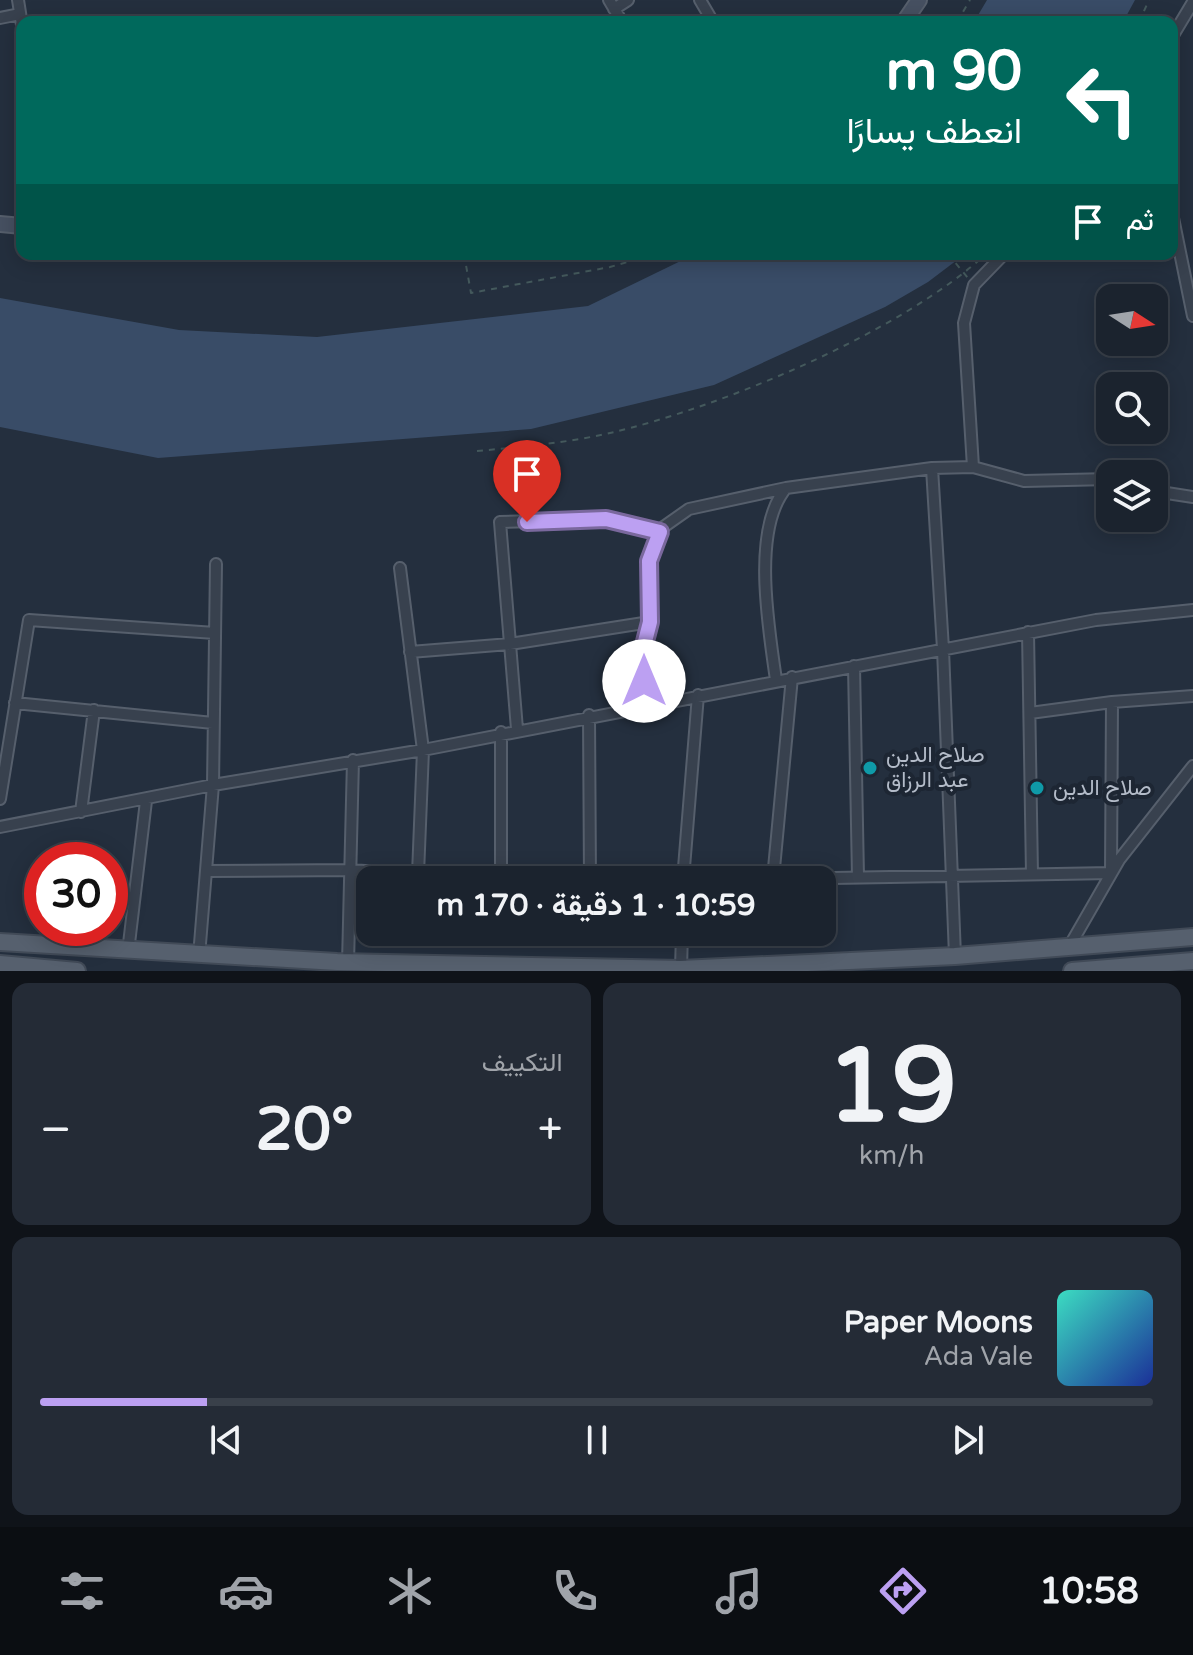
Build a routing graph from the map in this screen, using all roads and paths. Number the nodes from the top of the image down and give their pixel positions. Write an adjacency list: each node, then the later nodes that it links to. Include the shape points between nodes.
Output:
1 (628, 0): 3 (street)
2 (1193, 2): 4 (street)
3 (612, 4)
4 (1178, 27)
5 (1178, 242): 13 (street)
6 (465, 260): 7 (path, via 471,293)
7 (634, 260)
8 (954, 260): 11 (path)
9 (979, 260): 11 (path)
10 (998, 260): 12 (street)
11 (964, 273): 12 (path); 14 (path, via 901,315 726,396 607,434)
12 (974, 285): 15 (street, via 964,323)
13 (1193, 316)
14 (477, 451)
15 (973, 467): 16 (street); 17 (street, via 1024,481)
16 (932, 468): 18 (street); 29 (street)
17 (1096, 479)
18 (786, 488): 21 (street, via 689,509); 33 (street, via 776,501 768,535 768,622)
19 (1168, 493): 20 (street)
20 (1193, 497)
21 (660, 532): 25 (street, via 649,561); 28 (street, via 606,519 500,522)
22 (216, 564): 27 (street)
23 (400, 568): 30 (street)
24 (1193, 610): 26 (street)
25 (650, 622): 28 (street); 38 (street, via 641,657)
26 (1028, 632): 29 (street); 40 (street)
27 (215, 633): 37 (street, via 29,620); 42 (street)
28 (510, 644): 30 (street); 43 (street)
29 (943, 649): 31 (street); 63 (street)
30 (410, 652): 45 (street)
31 (854, 666): 32 (street); 64 (street)
32 (792, 677): 33 (street); 57 (street)
33 (776, 680): 34 (street)
34 (698, 695): 38 (street); 56 (street)
35 (1193, 696): 36 (street)
36 (1112, 702): 40 (street); 61 (street)
37 (15, 703): 39 (street); 49 (street)
38 (648, 704): 41 (street)
39 (94, 710): 42 (street); 51 (street)
40 (1030, 713): 62 (street)
41 (589, 715): 43 (street); 55 (street)
42 (213, 723): 48 (street)
43 (517, 729): 44 (street)
44 (501, 732): 45 (street); 54 (street)
45 (423, 750): 46 (street); 53 (street)
46 (353, 760): 48 (street); 58 (street)
47 (1193, 766): 61 (street)
48 (213, 785): 50 (street); 60 (street)
49 (0, 799)
50 (146, 801): 51 (street); 71 (street)
51 (81, 812): 52 (street)
52 (0, 827)
53 (418, 866)
54 (500, 866)
55 (590, 866)
56 (684, 866)
57 (774, 866)
58 (350, 870): 59 (street); 60 (street); 75 (street)
59 (356, 870)
60 (207, 871): 72 (street)
61 (1111, 873): 62 (street); 70 (street)
62 (1032, 874): 63 (street)
63 (952, 875): 64 (street); 73 (street)
64 (858, 877): 65 (street)
65 (836, 878)
66 (1193, 937): 68 (main road)
67 (0, 942): 71 (main road)
68 (1096, 945): 70 (main road); 79 (main road)
69 (682, 946): 78 (street)
70 (1069, 947): 73 (main road)
71 (128, 952): 72 (main road)
72 (199, 956): 75 (main road)
73 (955, 956): 78 (main road)
74 (1193, 961): 79 (main road)
75 (348, 963): 77 (main road)
76 (0, 964): 80 (main road)
77 (441, 968): 78 (main road)
78 (681, 969)
79 (1098, 970): 81 (main road)
80 (77, 971)
81 (1072, 971)

